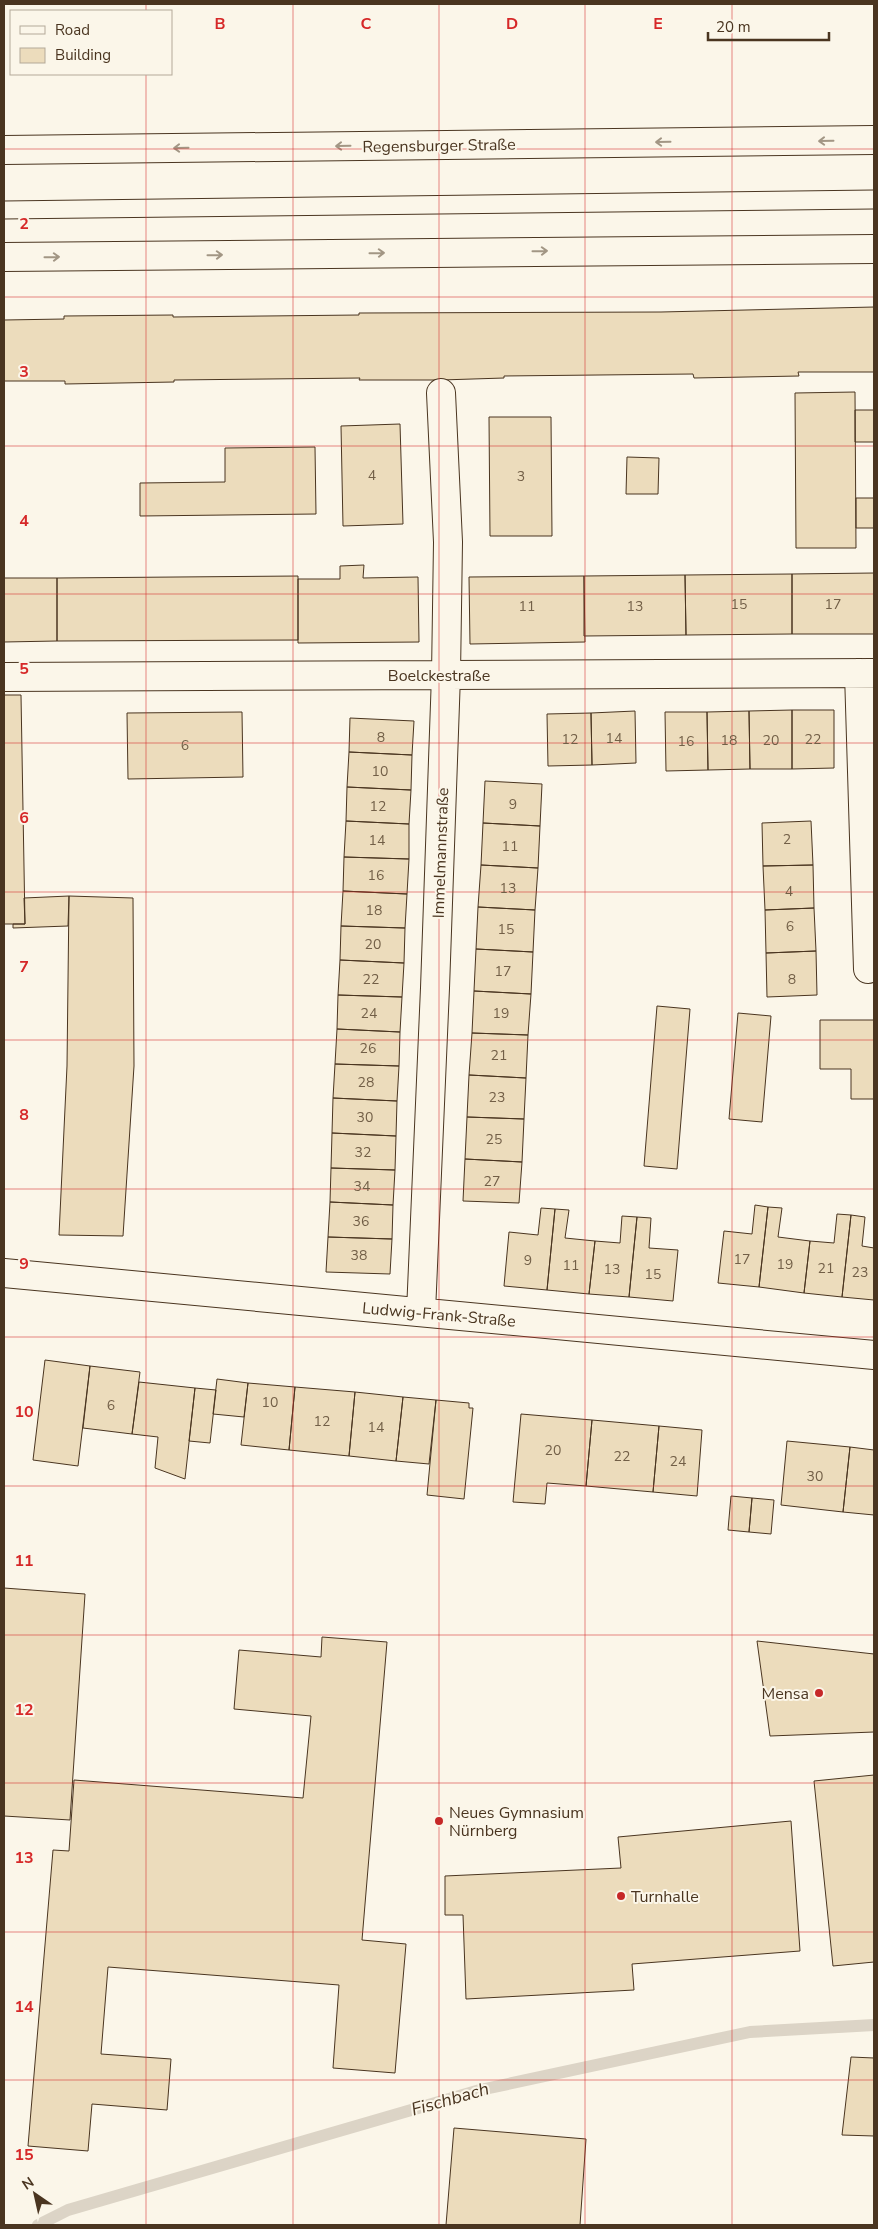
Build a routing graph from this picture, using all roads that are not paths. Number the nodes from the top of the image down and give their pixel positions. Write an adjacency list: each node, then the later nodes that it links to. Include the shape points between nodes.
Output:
1 (874, 140): 2 (street, Regensburger Straße, one-way to 2)
2 (4, 150)
3 (874, 249): 4 (street, one-way to 3)
4 (4, 257)
5 (441, 393): 7 (street, Immelmannstraße, via 448,542)
6 (867, 673): 7 (street, Boelckestraße); 9 (street)
7 (446, 676): 8 (street, Boelckestraße); 11 (street, Immelmannstraße)
8 (4, 677)
9 (868, 969)
10 (4, 1273): 11 (street, Ludwig-Frank-Straße)
11 (421, 1312): 12 (street, Ludwig-Frank-Straße)
12 (874, 1355)

